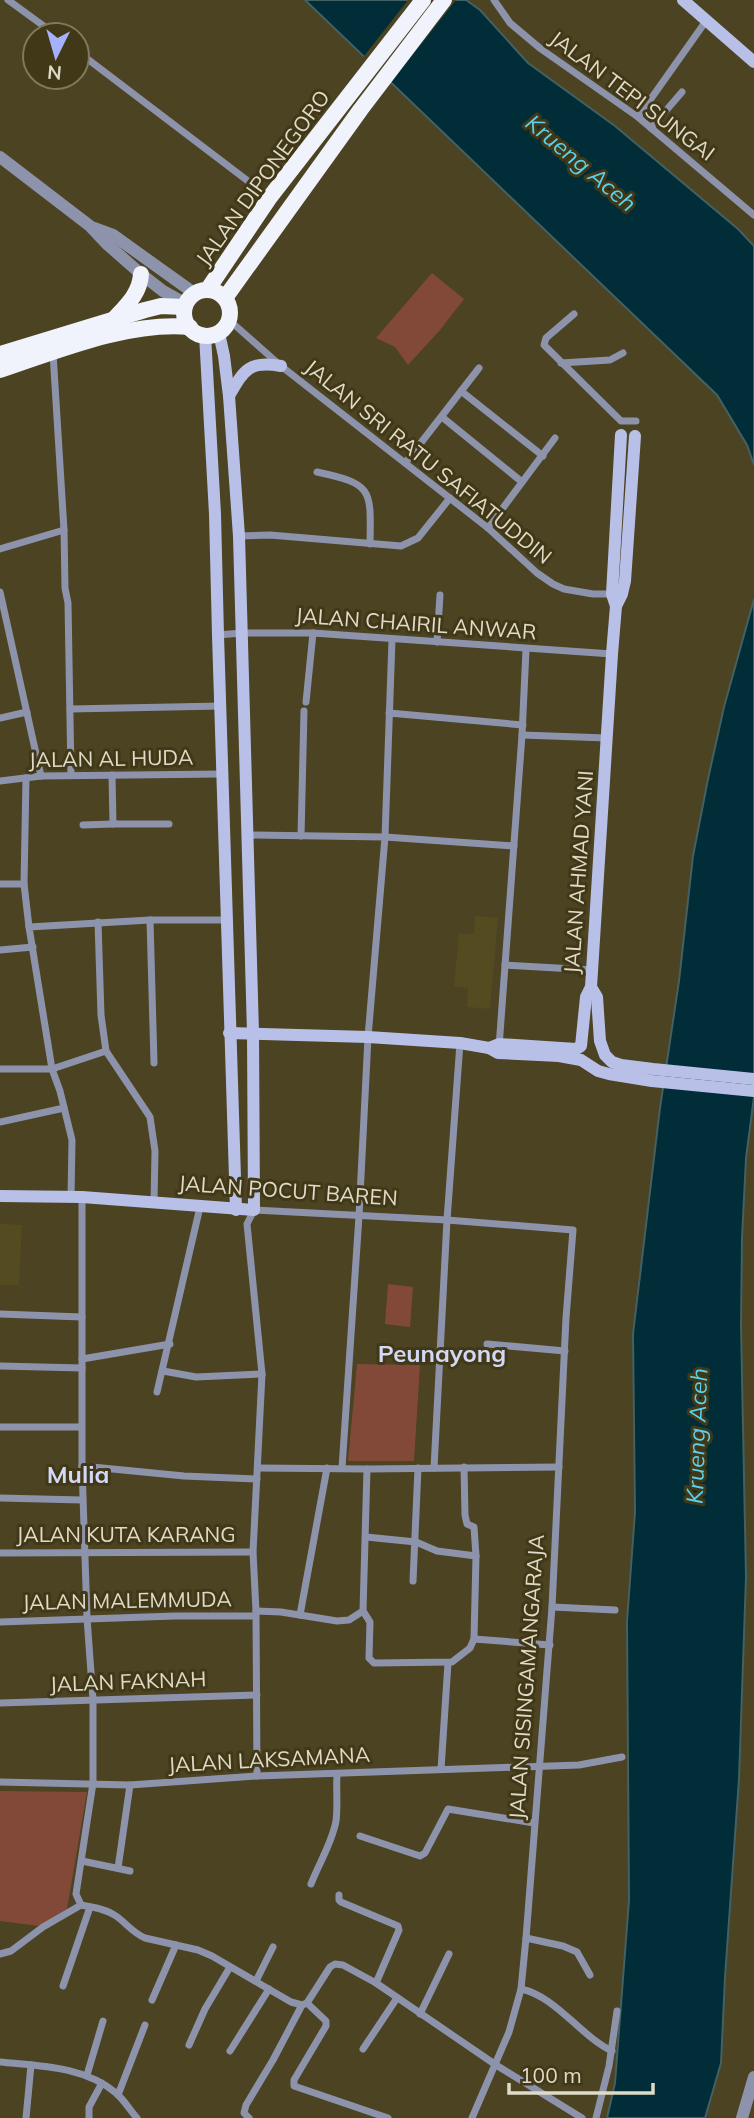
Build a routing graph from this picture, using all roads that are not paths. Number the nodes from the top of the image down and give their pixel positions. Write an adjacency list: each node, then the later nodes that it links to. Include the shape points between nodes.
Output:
1 (8, 0): 6 (street)
2 (423, 0): 11 (highway, JALAN DIPONEGORO)
3 (444, 0): 12 (highway)
4 (494, 0): 13 (street, JALAN TEPI SUNGAI, via 510,23 541,49)
5 (683, 0): 7 (main road)
6 (36, 21)
7 (706, 21): 9 (main road); 13 (street)
8 (91, 62): 16 (street)
9 (754, 62)
10 (682, 92): 14 (street)
11 (350, 95): 12 (main road); 16 (highway, JALAN DIPONEGORO)
12 (363, 106): 20 (highway)
13 (638, 117): 14 (street, JALAN TEPI SUNGAI)
14 (651, 128): 17 (street, JALAN TEPI SUNGAI)
15 (0, 157): 18 (street)
16 (270, 197): 21 (highway, JALAN DIPONEGORO)
17 (754, 215)
18 (90, 226): 19 (street); 21 (street, via 113,235)
19 (141, 274): 21 (street, via 163,291); 23 (highway, via 137,292)
20 (225, 298): 21 (highway, via 217,292); 25 (highway, via 230,309)
21 (193, 299): 23 (highway); 24 (highway, via 185,318)
22 (574, 314): 29 (street, via 544,342)
23 (113, 320): 27 (highway)
24 (190, 327): 25 (highway, via 196,333); 28 (highway, via 139,329)
25 (217, 329): 30 (street, JALAN SRI RATU SAFIATUDDIN); 34 (main road); 57 (main road)
26 (624, 353): 29 (street, via 610,360)
27 (0, 354)
28 (52, 354): 32 (highway); 48 (street)
29 (561, 363): 36 (street, via 621,421)
30 (281, 366): 34 (main road, via 265,363 250,368); 41 (street, JALAN SRI RATU SAFIATUDDIN)
31 (479, 368): 33 (street)
32 (0, 370)
33 (461, 391): 35 (street); 40 (street)
34 (229, 396): 49 (main road)
35 (442, 417): 41 (street); 45 (street)
36 (636, 421)
37 (621, 435): 42 (main road, JALAN AHMAD YANI)
38 (635, 436): 44 (main road)
39 (555, 438): 40 (street)
40 (542, 456): 45 (street)
41 (406, 462): 46 (street, JALAN SRI RATU SAFIATUDDIN)
42 (619, 471): 44 (main road); 54 (main road, JALAN AHMAD YANI)
43 (317, 472): 50 (street, via 345,478 367,495)
44 (633, 472): 54 (main road, via 625,581)
45 (522, 482): 47 (street)
46 (450, 498): 47 (street, JALAN SRI RATU SAFIATUDDIN); 50 (street, via 414,541 401,546)
47 (488, 528): 54 (street, JALAN SRI RATU SAFIATUDDIN, via 553,584)
48 (64, 530): 51 (street); 64 (street)
49 (239, 536): 50 (street); 55 (main road)
50 (370, 544)
51 (0, 549)
52 (0, 592): 66 (street)
53 (440, 595): 59 (street)
54 (617, 598): 61 (main road, JALAN AHMAD YANI)
55 (242, 633): 56 (street, JALAN CHAIRIL ANWAR); 57 (street, JALAN CHAIRIL ANWAR); 81 (main road)
56 (313, 633): 58 (street, JALAN CHAIRIL ANWAR); 62 (street)
57 (218, 635): 63 (main road)
58 (392, 639): 59 (street, JALAN CHAIRIL ANWAR); 67 (street)
59 (437, 642): 60 (street, JALAN CHAIRIL ANWAR)
60 (526, 650): 61 (street, JALAN CHAIRIL ANWAR); 69 (street)
61 (612, 654): 71 (main road, JALAN AHMAD YANI)
62 (306, 702)
63 (221, 706): 64 (street); 72 (main road)
64 (70, 709): 73 (street)
65 (304, 711): 82 (street)
66 (27, 712): 68 (street); 75 (street)
67 (389, 713): 69 (street); 83 (street)
68 (0, 718)
69 (523, 725): 70 (street)
70 (522, 735): 71 (street); 84 (street)
71 (607, 738): 94 (main road, JALAN AHMAD YANI)
72 (222, 774): 74 (street, JALAN AL HUDA); 88 (main road)
73 (71, 775): 74 (street, JALAN AL HUDA); 75 (street, JALAN AL HUDA)
74 (112, 775): 78 (street)
75 (41, 776): 76 (street, JALAN AL HUDA)
76 (26, 778): 77 (street, JALAN AL HUDA); 86 (street)
77 (0, 781)
78 (113, 824): 79 (street); 80 (street)
79 (169, 824)
80 (83, 825)
81 (246, 835): 82 (street); 97 (main road)
82 (302, 836): 83 (street)
83 (385, 837): 84 (street); 98 (street)
84 (514, 846): 93 (street)
85 (0, 884): 86 (street)
86 (24, 884): 90 (street)
87 (150, 920): 88 (street); 89 (street); 102 (street)
88 (226, 920): 96 (main road)
89 (98, 922): 90 (street); 101 (street)
90 (29, 927): 91 (street)
91 (33, 947): 92 (street); 104 (street)
92 (0, 950)
93 (505, 965): 94 (street); 100 (street)
94 (592, 970): 95 (main road, JALAN AHMAD YANI)
95 (592, 987): 100 (main road, JALAN AHMAD YANI, via 586,997 580,1047); 105 (main road, via 605,1055 617,1064)
96 (229, 1033): 97 (main road); 114 (main road)
97 (253, 1033): 98 (main road); 115 (main road)
98 (368, 1037): 99 (main road); 116 (street)
99 (460, 1043): 100 (main road); 117 (street)
100 (495, 1048): 105 (main road, via 581,1060 609,1074)
101 (106, 1051): 104 (street); 112 (street, via 150,1116)
102 (154, 1062)
103 (0, 1069): 104 (street)
104 (52, 1069): 108 (street)
105 (652, 1075): 106 (main road); 107 (main road)
106 (754, 1079)
107 (754, 1091)
108 (64, 1108): 109 (street); 111 (street, via 72,1140)
109 (0, 1122)
110 (0, 1196): 111 (main road, JALAN POCUT BAREN)
111 (76, 1197): 112 (main road, JALAN POCUT BAREN); 121 (street)
112 (155, 1202): 113 (main road, JALAN POCUT BAREN)
113 (200, 1207): 114 (main road, JALAN POCUT BAREN); 122 (street)
114 (236, 1210): 115 (main road, JALAN POCUT BAREN); 118 (street)
115 (254, 1210): 116 (street, JALAN POCUT BAREN); 118 (street)
116 (359, 1216): 117 (street, JALAN POCUT BAREN); 138 (street)
117 (447, 1220): 119 (street, JALAN POCUT BAREN); 140 (street)
118 (247, 1224): 129 (street)
119 (573, 1230): 124 (street, JALAN SISINGAMANGARAJA)
120 (0, 1314): 121 (street)
121 (82, 1317): 125 (street)
122 (170, 1344): 125 (street); 128 (street)
123 (487, 1344): 124 (street)
124 (565, 1351): 134 (street, JALAN SISINGAMANGARAJA)
125 (82, 1359): 127 (street)
126 (0, 1366): 127 (street)
127 (82, 1368): 132 (street)
128 (163, 1371): 129 (street, via 196,1377); 130 (street)
129 (262, 1374): 136 (street)
130 (158, 1392)
131 (0, 1427): 132 (street)
132 (81, 1427): 133 (street)
133 (82, 1466): 142 (street); 144 (street)
134 (559, 1466): 135 (street); 152 (street, JALAN SISINGAMANGARAJA)
135 (464, 1467): 140 (street); 150 (street, via 465,1516 467,1524 474,1527)
136 (258, 1468): 137 (street); 142 (street)
137 (327, 1468): 138 (street); 156 (street)
138 (342, 1468): 141 (street)
139 (418, 1468): 140 (street); 141 (street); 146 (street)
140 (434, 1468)
141 (367, 1469): 145 (street)
142 (257, 1479): 147 (street)
143 (0, 1498): 144 (street)
144 (82, 1500): 149 (street)
145 (366, 1537): 146 (street); 154 (street)
146 (416, 1542): 150 (street, via 437,1551); 151 (street)
147 (253, 1552): 149 (street, JALAN KUTA KARANG); 155 (street)
148 (0, 1553): 149 (street, JALAN KUTA KARANG)
149 (84, 1553): 157 (street)
150 (476, 1556): 159 (street)
151 (413, 1581)
152 (552, 1607): 153 (street); 160 (street, JALAN SISINGAMANGARAJA)
153 (615, 1610)
154 (363, 1611): 156 (street, JALAN MALEMMUDA, via 337,1621); 161 (street, via 370,1622 372,1663)
155 (255, 1613): 156 (street, JALAN MALEMMUDA); 157 (street, JALAN MALEMMUDA); 162 (street)
156 (300, 1615)
157 (86, 1618): 158 (street, JALAN MALEMMUDA); 163 (street)
158 (0, 1622)
159 (474, 1639): 160 (street); 161 (street, via 460,1658)
160 (550, 1645): 166 (street, JALAN SISINGAMANGARAJA)
161 (448, 1663): 167 (street)
162 (257, 1696): 163 (street, JALAN FAKNAH); 169 (street)
163 (93, 1700): 164 (street, JALAN FAKNAH); 171 (street)
164 (0, 1703)
165 (622, 1757): 166 (street, JALAN LAKSAMANA)
166 (540, 1766): 167 (street, JALAN LAKSAMANA); 173 (street, JALAN SISINGAMANGARAJA)
167 (441, 1769): 168 (street, JALAN LAKSAMANA)
168 (337, 1775): 169 (street, JALAN LAKSAMANA); 178 (street, via 336,1820)
169 (257, 1776): 172 (street, JALAN LAKSAMANA)
170 (0, 1782): 171 (street, JALAN LAKSAMANA)
171 (93, 1783): 172 (street, JALAN LAKSAMANA); 175 (street)
172 (130, 1785): 176 (street)
173 (534, 1822): 174 (street, via 447,1809 420,1856); 182 (street, JALAN SISINGAMANGARAJA)
174 (360, 1836)
175 (82, 1861): 176 (street); 180 (street, via 76,1894)
176 (118, 1868): 177 (street)
177 (130, 1871)
178 (311, 1884)
179 (339, 1895): 190 (street, via 341,1902 398,1926)
180 (81, 1905): 181 (street); 185 (street)
181 (90, 1907): 183 (street, via 116,1915 138,1935); 191 (street)
182 (526, 1938): 188 (street, via 577,1952); 193 (street, JALAN SISINGAMANGARAJA)
183 (176, 1945): 187 (street, via 198,1950); 195 (street)
184 (274, 1947): 189 (street)
185 (0, 1954)
186 (449, 1954): 198 (street)
187 (230, 1967): 189 (street); 201 (street)
188 (590, 1975)
189 (256, 1981): 192 (street)
190 (376, 1983): 194 (street); 196 (street, via 335,1964)
191 (63, 1986)
192 (269, 1989): 196 (street); 203 (street)
193 (521, 1989): 204 (street, via 537,1993); 207 (street, JALAN SISINGAMANGARAJA)
194 (397, 1998): 198 (street); 202 (street)
195 (152, 2000)
196 (304, 2004): 216 (street, via 246,2105 244,2113); 217 (street, via 326,2021 326,2026 294,2086)
197 (617, 2011): 204 (street)
198 (420, 2014): 207 (street)
199 (103, 2021): 208 (street)
200 (145, 2025): 211 (street)
201 (189, 2045)
202 (363, 2049)
203 (230, 2051)
204 (612, 2051): 220 (street)
205 (0, 2062): 206 (street)
206 (32, 2065): 208 (street); 213 (street)
207 (496, 2065): 218 (street, JALAN SISINGAMANGARAJA); 219 (street)
208 (87, 2075): 210 (street)
209 (754, 2077): 212 (street)
210 (102, 2083): 211 (street); 214 (street, via 89,2107)
211 (118, 2095): 215 (street)
212 (751, 2103): 221 (street)
213 (26, 2118)
214 (89, 2118)
215 (137, 2118)
216 (249, 2118)
217 (388, 2118)
218 (472, 2118)
219 (582, 2118)
220 (596, 2118)
221 (742, 2118)

